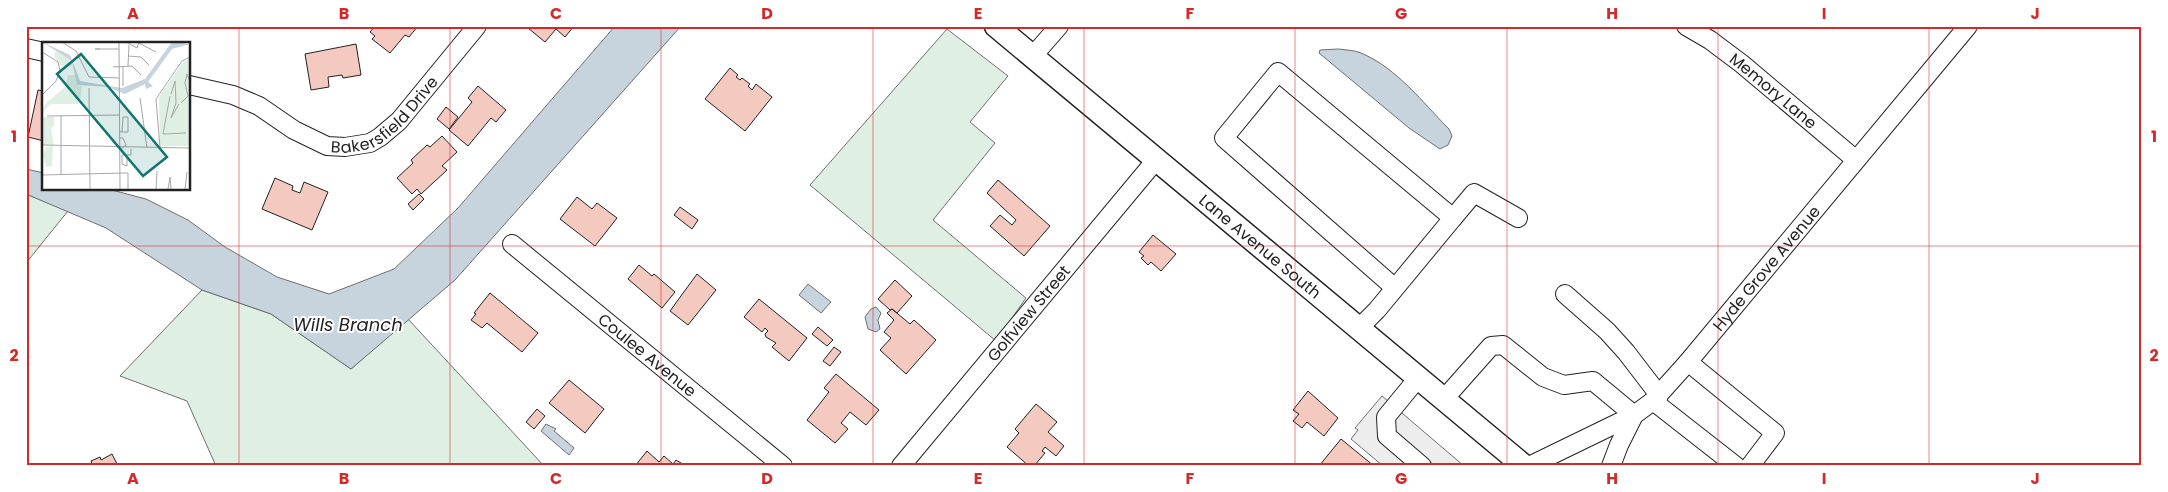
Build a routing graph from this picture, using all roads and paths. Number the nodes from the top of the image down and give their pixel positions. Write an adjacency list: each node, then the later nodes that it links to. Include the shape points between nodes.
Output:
1 (477, 26): 9 (street, Bakersfield Drive, via 380,138 345,148 327,146 294,130 259,106 233,95)
2 (996, 26): 8 (main road, Lane Avenue South)
3 (1059, 26): 8 (street)
4 (1686, 26): 11 (street, Memory Lane, via 1742,64)
5 (1968, 26): 11 (street, Hyde Grove Avenue)
6 (26, 48): 7 (street)
7 (42, 52)
8 (1032, 57): 10 (main road, Lane Avenue South)
9 (190, 86)
10 (1156, 160): 17 (main road, Lane Avenue South); 24 (street, Golfview Street)
11 (1856, 160): 18 (street, Hyde Grove Avenue)
12 (1453, 218): 13 (street, via 1474,193); 15 (street); 15 (street, via 1278,72 1224,138)
13 (1518, 218)
14 (512, 244): 23 (street, Coulee Avenue)
15 (1395, 288): 17 (street)
16 (1565, 294): 20 (street, via 1626,352)
17 (1358, 328): 19 (main road, Lane Avenue South)
18 (1688, 362): 20 (street, Hyde Grove Avenue); 30 (street, via 1775,433)
19 (1418, 378): 21 (main road, Lane Avenue South); 25 (street, via 1386,417 1387,436)
20 (1656, 398): 22 (street, Hyde Grove Avenue); 29 (street)
21 (1444, 400): 22 (street, via 1490,346 1503,345 1543,377 1564,385 1593,381); 26 (main road, Lane Avenue South)
22 (1634, 415): 27 (street, Hyde Grove Avenue); 28 (street)
23 (783, 466)
24 (900, 466)
25 (1422, 466)
26 (1524, 466)
27 (1529, 466)
28 (1612, 466)
29 (1736, 466)
30 (1750, 466)

